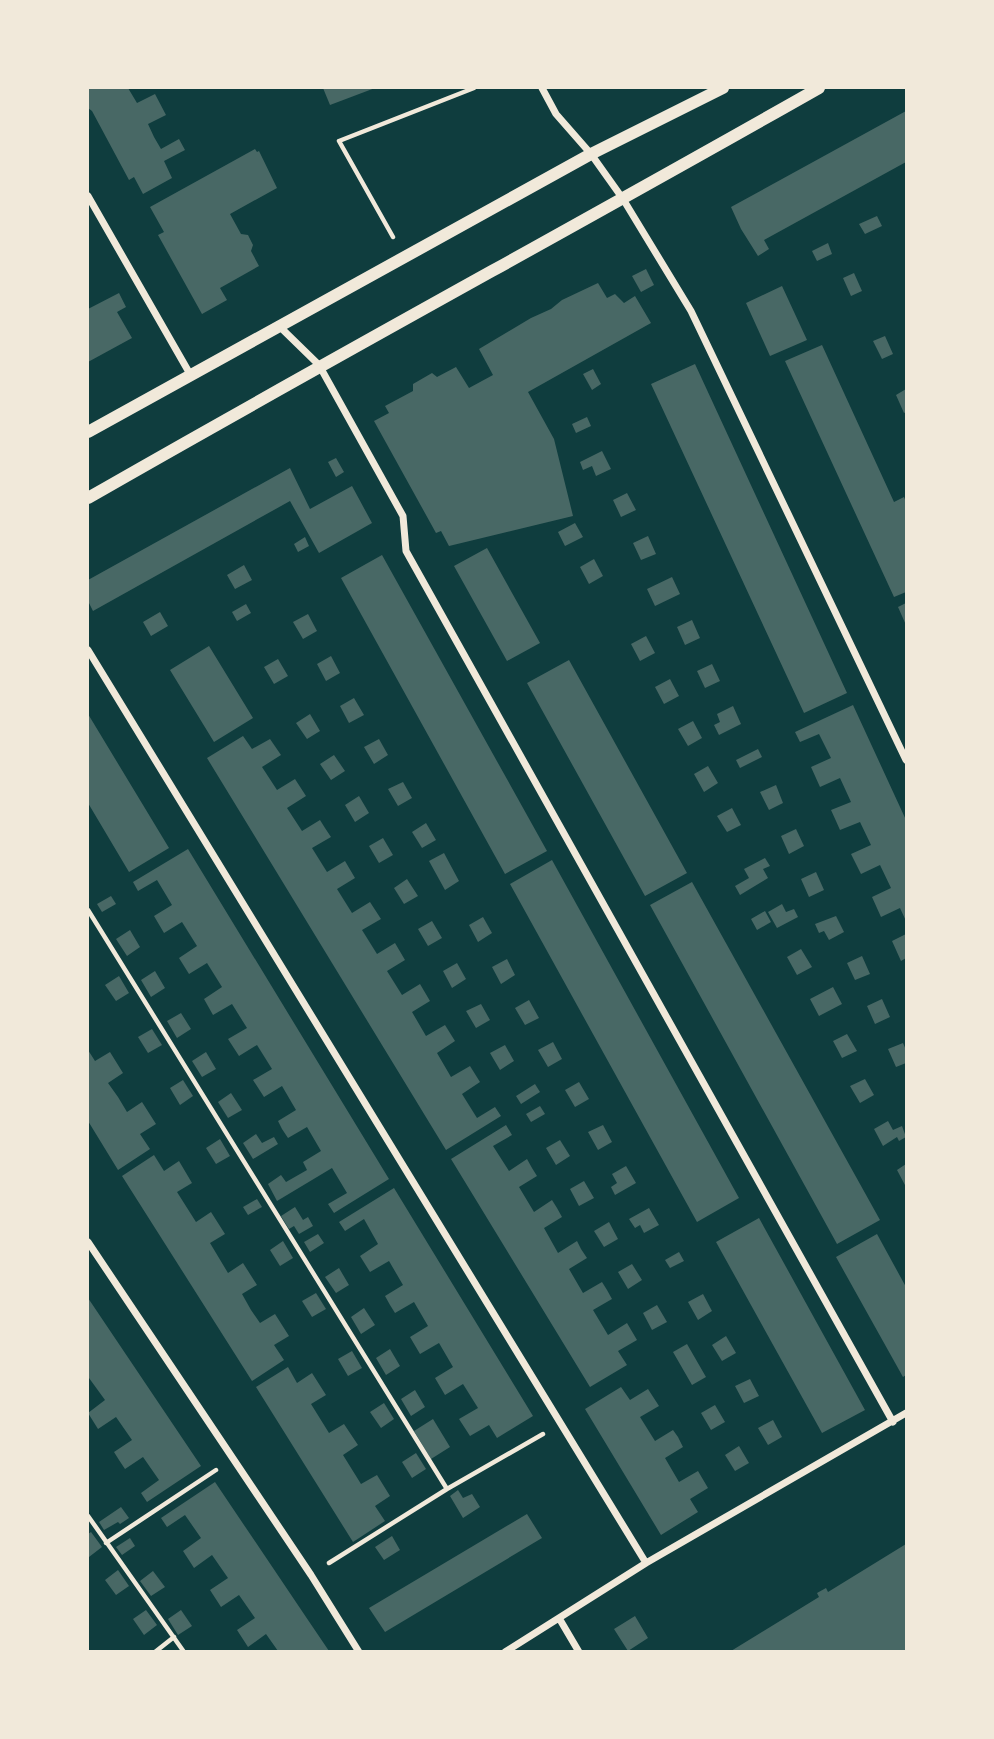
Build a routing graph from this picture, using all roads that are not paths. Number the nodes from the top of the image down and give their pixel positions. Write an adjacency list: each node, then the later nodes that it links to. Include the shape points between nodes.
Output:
1 (542, 88): 4 (street, via 556,114)
2 (723, 88): 4 (street)
3 (819, 88): 6 (street)
4 (591, 154): 6 (street); 7 (street)
5 (88, 196): 9 (street)
6 (623, 199): 8 (street); 13 (street, via 691,311)
7 (278, 325): 8 (street); 9 (street)
8 (319, 365): 11 (street); 16 (street, via 403,516 405,551)
9 (190, 374): 10 (street)
10 (88, 432)
11 (88, 498)
12 (88, 650): 17 (street)
13 (906, 760)
14 (88, 1242): 19 (street)
15 (906, 1413): 16 (street)
16 (892, 1422): 17 (street)
17 (646, 1563): 18 (street)
18 (559, 1618): 20 (street); 21 (street)
19 (359, 1651)
20 (505, 1651)
21 (579, 1651)

